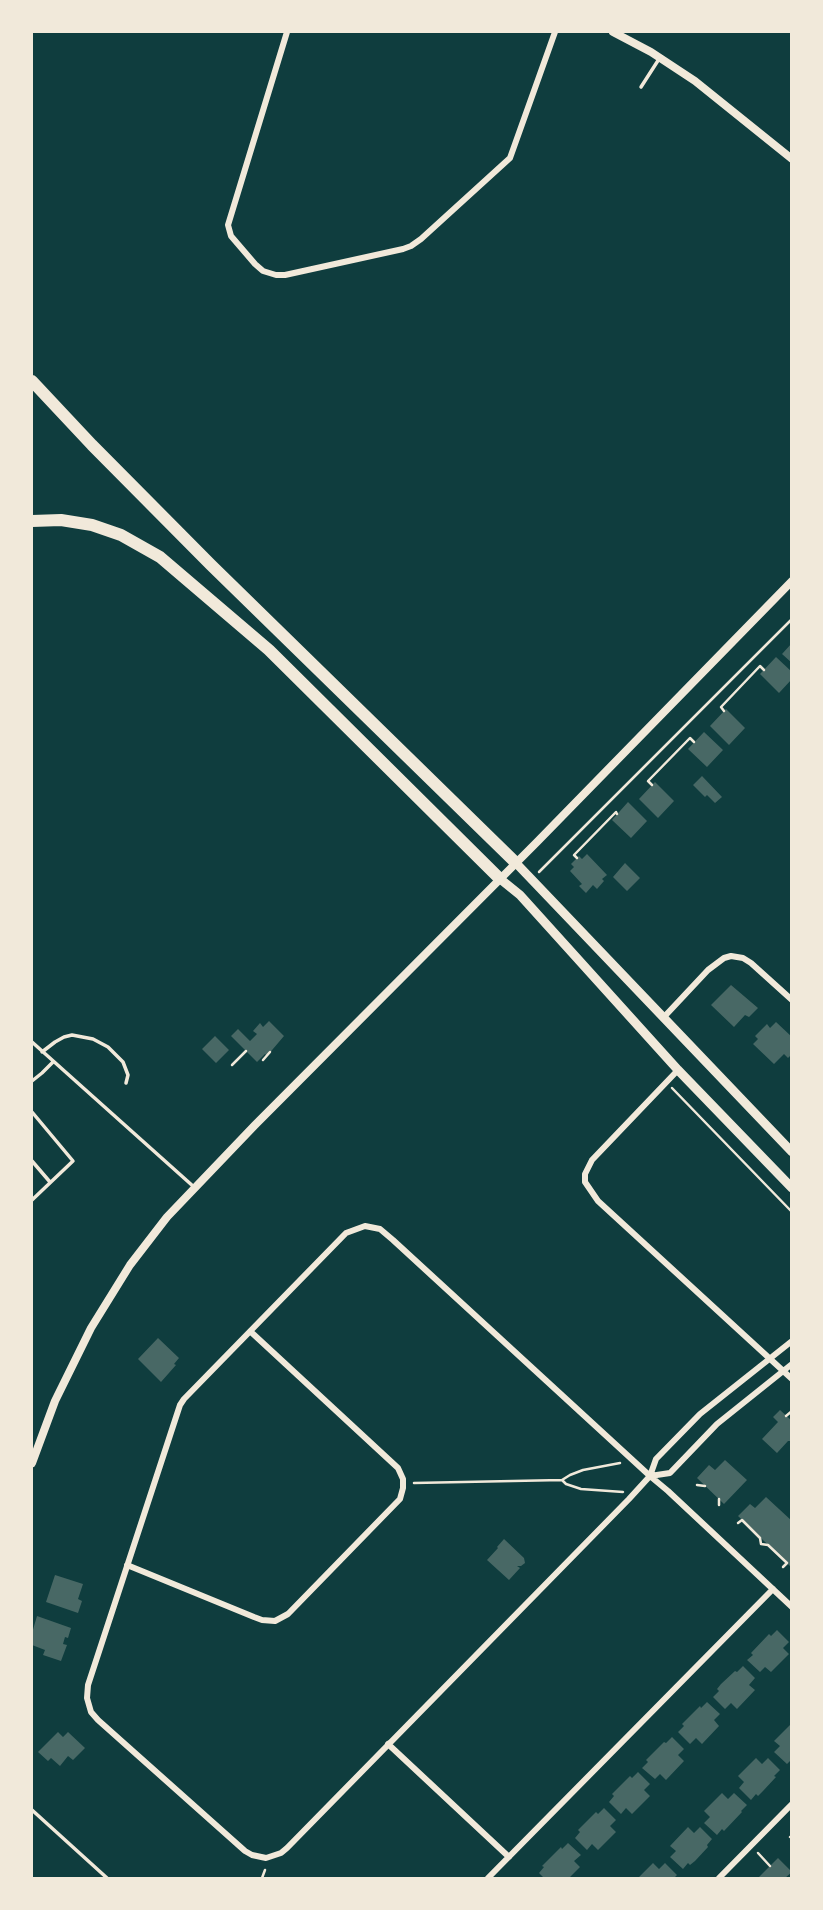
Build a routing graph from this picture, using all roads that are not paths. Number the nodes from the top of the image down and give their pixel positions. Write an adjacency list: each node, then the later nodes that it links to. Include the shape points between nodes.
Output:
1 (287, 32): 2 (street, via 228,225 231,236 255,264 276,275 403,248 421,239 510,158)
2 (555, 32)
3 (613, 32): 4 (street)
4 (660, 58): 5 (lane); 6 (street)
5 (641, 87)
6 (792, 159)
7 (32, 381): 10 (highway)
8 (32, 521): 11 (highway, via 76,522 105,529 160,557 269,650)
9 (792, 581): 10 (street)
10 (515, 862): 11 (street); 13 (main road)
11 (499, 878): 17 (main road, via 520,895); 24 (street)
12 (792, 1000): 13 (street, via 751,962 731,956 708,970)
13 (664, 1017): 21 (main road)
14 (32, 1042): 15 (lane)
15 (42, 1052): 16 (lane); 19 (lane, via 64,1037 93,1039 123,1062)
16 (53, 1062): 18 (lane); 24 (lane)
17 (678, 1070): 25 (main road); 29 (street, via 592,1160 586,1182 598,1201)
18 (32, 1081)
19 (126, 1083)
20 (32, 1112): 23 (lane, via 73,1161)
21 (792, 1152)
22 (32, 1161): 23 (lane)
23 (50, 1182): 26 (lane)
24 (194, 1187): 35 (street, via 145,1245 96,1319 55,1401)
25 (792, 1188)
26 (32, 1200)
27 (251, 1332): 36 (street, via 346,1233 365,1226 380,1229); 37 (street, via 180,1405); 37 (street, via 398,1468 403,1488 400,1499 288,1614 275,1620 254,1617)
28 (792, 1341): 29 (street)
29 (769, 1358): 31 (street); 33 (street)
30 (792, 1364): 31 (street)
31 (783, 1371): 32 (street); 34 (street)
32 (792, 1379)
33 (735, 1387): 34 (street); 36 (street, via 700,1413 656,1459)
34 (746, 1401): 36 (street, via 670,1473)
35 (32, 1463)
36 (650, 1476): 38 (street); 40 (street)
37 (127, 1564): 40 (street, via 88,1685 91,1712 245,1851 266,1858 287,1848)
38 (773, 1589): 39 (street); 43 (street)
39 (792, 1607)
40 (388, 1745): 43 (street)
41 (792, 1804): 46 (street)
42 (32, 1810): 44 (lane)
43 (509, 1857): 45 (street)
44 (107, 1878)
45 (488, 1878)
46 (719, 1878)

